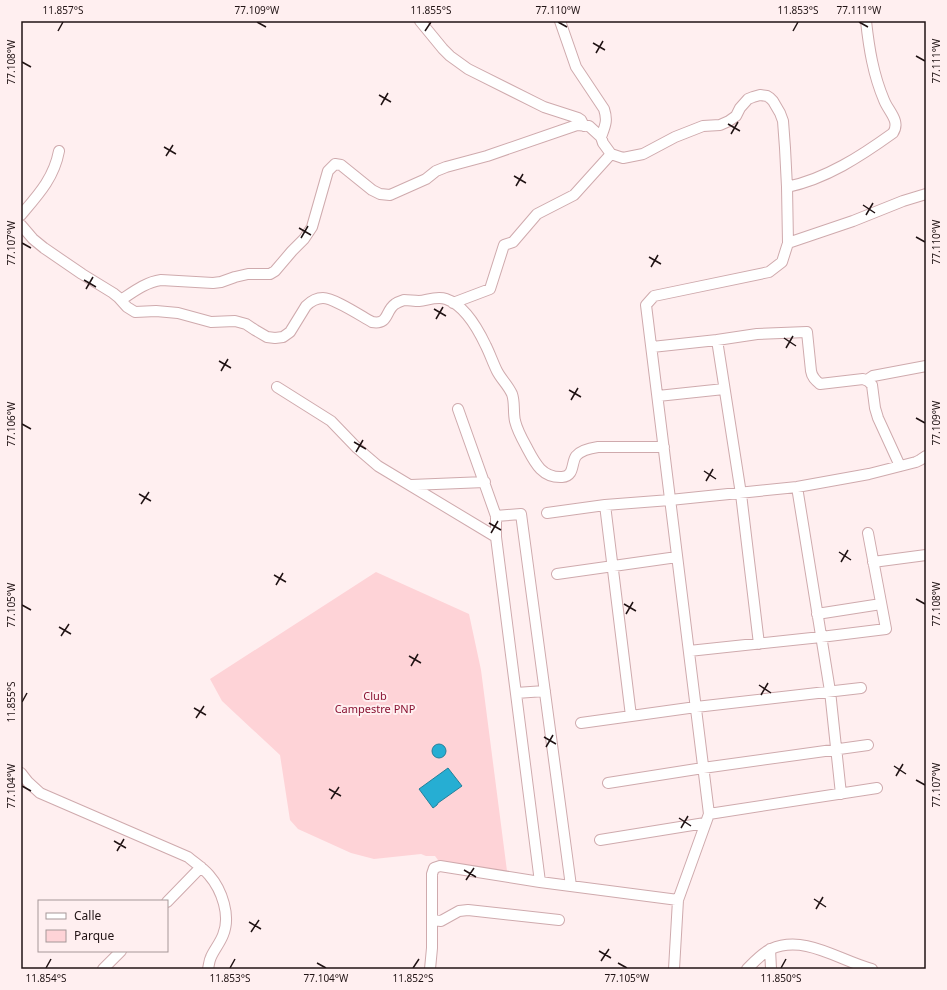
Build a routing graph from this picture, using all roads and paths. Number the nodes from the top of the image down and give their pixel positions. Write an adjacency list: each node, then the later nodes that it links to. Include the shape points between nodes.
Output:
1 (420, 21): 4 (street, via 442,49 468,69 544,107 578,118)
2 (560, 21): 5 (street, via 576,67 607,116)
3 (866, 21): 8 (street, via 876,79 895,120 895,131 873,147 819,178)
4 (584, 126): 5 (street, via 589,126); 13 (street, via 577,125 487,156 446,167 390,195 372,190 341,164 335,164 328,171 312,227 304,239 270,274 248,274 213,283 161,280 148,284)
5 (601, 137): 7 (street)
6 (58, 151): 10 (street, via 52,175)
7 (611, 154): 8 (street, via 623,158 643,154 689,131 729,121 736,116 748,99 760,95 767,96 773,101 783,121); 14 (street, via 574,195 537,214 513,242 504,245 490,289)
8 (787, 187): 12 (street)
9 (926, 194): 12 (street)
10 (21, 215)
11 (21, 225): 13 (street, via 44,248)
12 (788, 243): 16 (street, via 782,262 769,272 654,296 646,305)
13 (120, 300): 14 (street, via 135,312 178,313 211,322 235,321 275,338 283,337 290,332 309,302 318,298 329,299 375,323 385,319 393,306 400,301 439,297)
14 (454, 302): 23 (street, via 475,326 511,392 517,428 535,463 542,470 553,475 565,476 571,472 578,454 592,448)
15 (717, 340): 16 (street); 18 (street, via 757,334 807,332 811,371 816,381 820,384 863,379); 20 (street)
16 (652, 347): 21 (street)
17 (926, 366): 18 (street, via 874,376)
18 (868, 381): 25 (street, via 872,388 878,418)
19 (277, 388): 27 (street, via 331,421 378,466)
20 (724, 389): 21 (street); 29 (street)
21 (658, 396): 23 (street)
22 (458, 409): 26 (street)
23 (664, 447): 30 (street)
24 (926, 456): 25 (street, via 916,462)
25 (900, 466): 28 (street)
26 (485, 482): 27 (street); 33 (street)
27 (410, 485): 35 (street)
28 (797, 487): 29 (street); 42 (street)
29 (741, 494): 30 (street); 44 (street)
30 (670, 500): 31 (street); 37 (street)
31 (605, 505): 32 (street); 39 (street)
32 (547, 513)
33 (496, 516): 35 (street); 47 (street, via 521,514)
34 (868, 533): 38 (street)
35 (496, 537): 49 (street)
36 (926, 555): 38 (street)
37 (677, 557): 39 (street); 45 (street)
38 (874, 562): 41 (street)
39 (613, 566): 40 (street); 51 (street)
40 (557, 574)
41 (881, 604): 42 (street); 43 (street, via 886,629)
42 (817, 614): 43 (street)
43 (821, 637): 44 (street); 48 (street)
44 (759, 644): 45 (street)
45 (689, 651): 50 (street)
46 (861, 688): 48 (street)
47 (545, 691): 49 (street); 64 (street)
48 (830, 691): 50 (street); 54 (street)
49 (516, 693): 63 (street)
50 (696, 707): 51 (street); 55 (street)
51 (632, 716): 52 (street)
52 (581, 723)
53 (868, 745): 54 (street)
54 (836, 749): 55 (street); 59 (street)
55 (703, 768): 57 (street); 60 (street)
56 (21, 773): 62 (street, via 40,793 188,857)
57 (608, 783)
58 (877, 788): 59 (street)
59 (841, 794): 60 (street)
60 (707, 819): 61 (street); 65 (street)
61 (600, 840)
62 (201, 867): 66 (street); 72 (street, via 217,887 224,902 226,917 223,934 210,958)
63 (540, 882): 64 (street); 67 (street, via 440,866 434,868)
64 (571, 886): 65 (street)
65 (678, 900): 74 (street)
66 (168, 901)
67 (432, 920): 68 (street, via 441,921 459,911 468,910); 73 (street)
68 (559, 920)
69 (770, 949): 75 (street); 76 (street); 77 (street, via 797,944 824,950)
70 (120, 952): 71 (street)
71 (104, 969)
72 (208, 969)
73 (430, 969)
74 (674, 969)
75 (747, 969)
76 (771, 969)
77 (872, 969)

